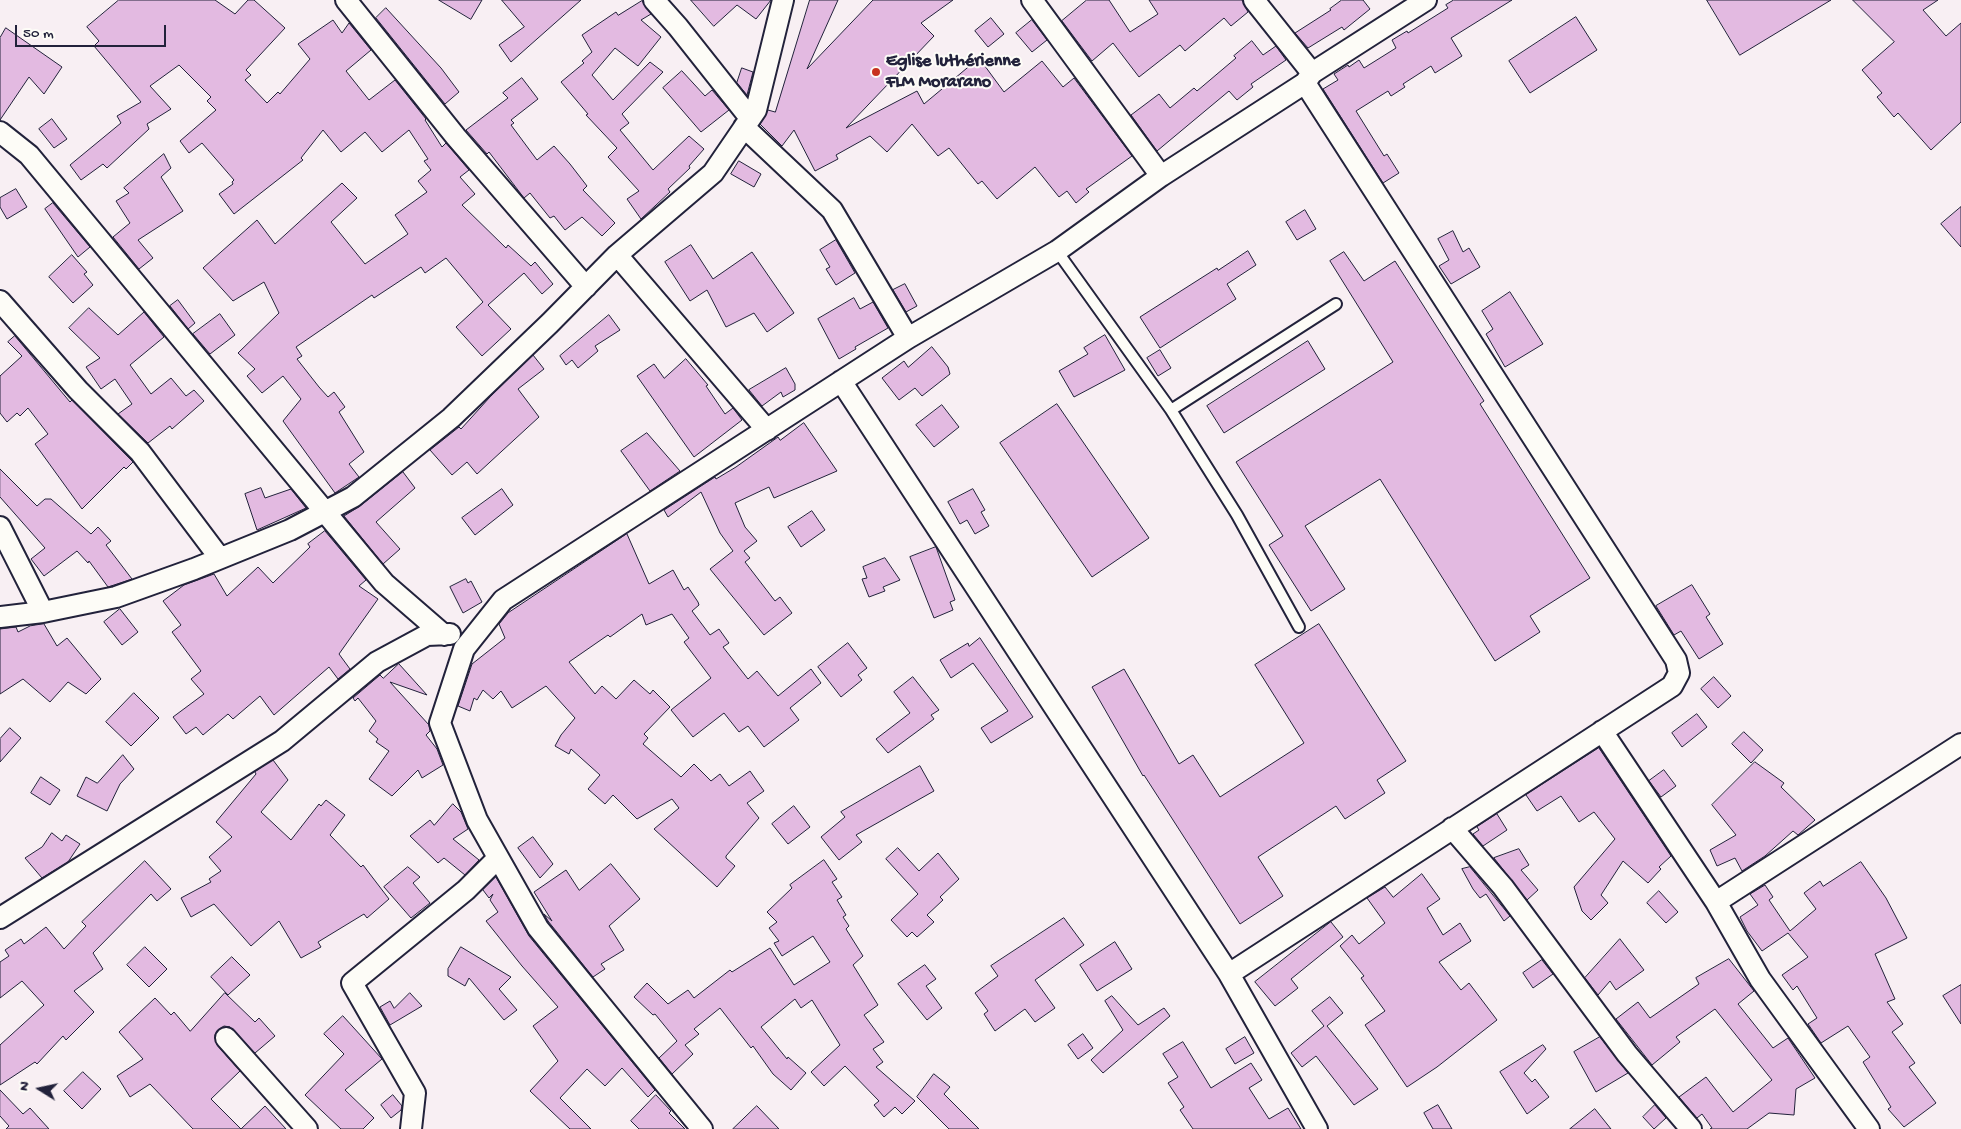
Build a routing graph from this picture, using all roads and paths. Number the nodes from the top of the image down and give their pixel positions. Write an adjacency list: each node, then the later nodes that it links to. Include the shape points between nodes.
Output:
1 (346, 0): 13 (street, via 456,137)
2 (654, 0): 8 (street, via 678,27)
3 (783, 0): 8 (street, via 756,110)
4 (1032, 0): 10 (street)
5 (1254, 0): 7 (street)
6 (1426, 0): 7 (street)
7 (1308, 78): 10 (street); 28 (street, via 1676,660 1679,674 1672,686)
8 (747, 122): 12 (street, via 713,172); 16 (street, via 832,210)
9 (0, 132): 20 (street, via 29,155)
10 (1161, 176): 11 (street)
11 (1058, 251): 16 (street); 18 (lane)
12 (616, 255): 13 (street); 19 (street)
13 (586, 287): 20 (street, via 451,418 353,497)
14 (0, 301): 22 (street, via 78,390 140,452)
15 (1336, 304): 18 (lane)
16 (908, 338): 17 (street)
17 (841, 382): 19 (street); 34 (street)
18 (1171, 410): 25 (lane, via 1238,515)
19 (766, 430): 26 (street, via 503,600)
20 (326, 511): 22 (street, via 290,530); 27 (street, via 384,583)
21 (0, 527): 23 (street)
22 (219, 557): 23 (street, via 116,597)
23 (43, 612): 24 (street)
24 (0, 617)
25 (1299, 627)
26 (477, 634): 27 (street); 31 (street, via 464,650 440,723 477,820)
27 (444, 635): 33 (street, via 427,635 377,662 282,741)
28 (1602, 731): 30 (street); 32 (street)
29 (1961, 744): 32 (street)
30 (1452, 828): 34 (street); 40 (street, via 1503,887 1626,1054)
31 (498, 858): 37 (street, via 466,890 352,983 415,1093); 38 (street, via 538,928)
32 (1716, 902): 41 (street, via 1760,979)
33 (0, 918)
34 (1229, 974): 39 (street)
35 (226, 1038): 36 (street)
36 (307, 1129)
37 (411, 1129)
38 (702, 1129)
39 (1317, 1129)
40 (1691, 1129)
41 (1869, 1129)

